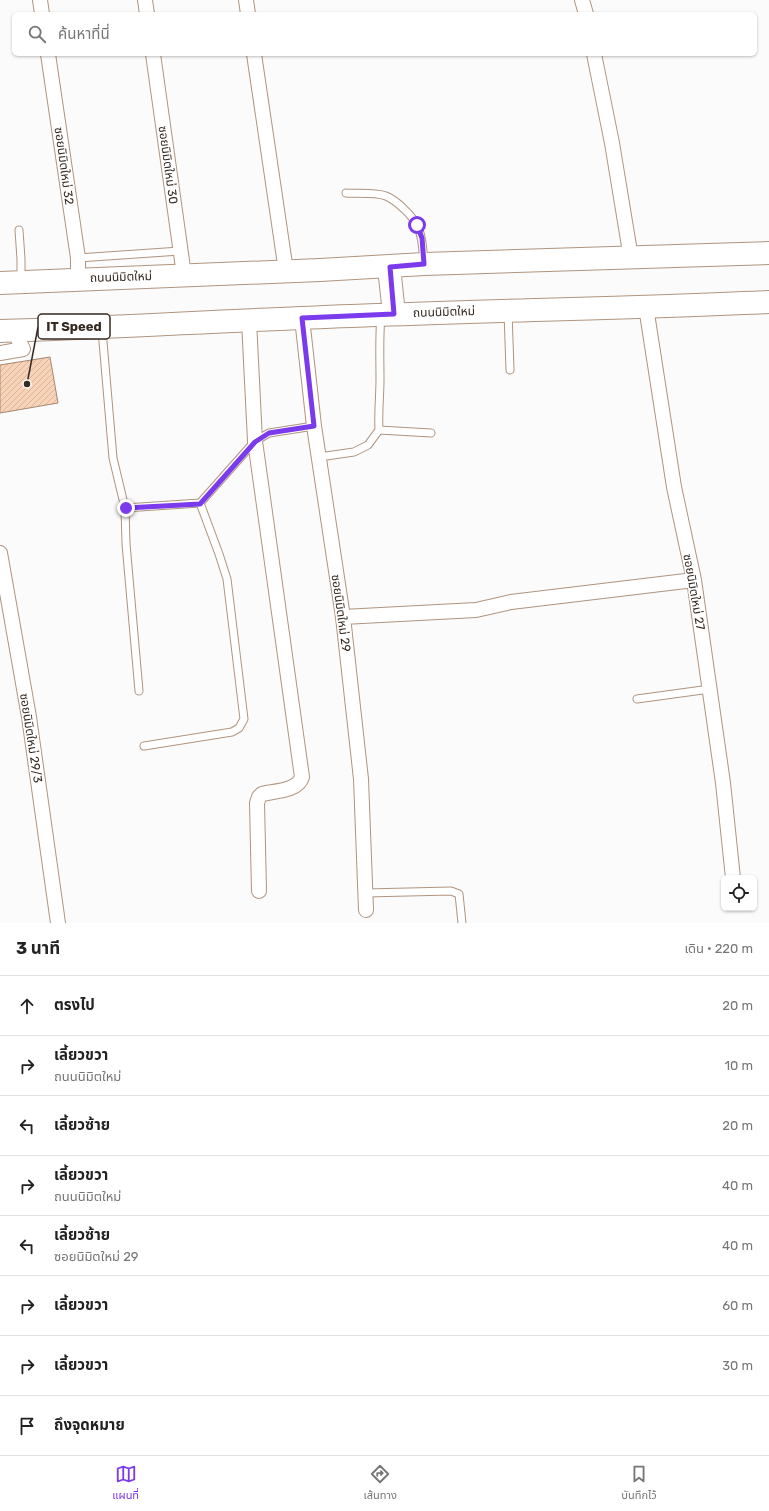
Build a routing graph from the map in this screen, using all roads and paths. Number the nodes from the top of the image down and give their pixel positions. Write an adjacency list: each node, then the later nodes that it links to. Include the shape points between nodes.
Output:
1 (40, 0): 5 (street)
2 (145, 0): 6 (street)
3 (246, 0): 7 (street)
4 (582, 0): 8 (street)
5 (42, 12)
6 (147, 12)
7 (248, 12)
8 (585, 12)
9 (48, 56): 17 (street, ซอยนิมิตใหม่ 32)
10 (153, 56): 15 (street, ซอยนิมิตใหม่ 30)
11 (254, 56): 21 (street)
12 (594, 56): 18 (street)
13 (346, 193): 19 (lane, via 381,195 398,203 413,217 417,225 422,238)
14 (19, 230): 24 (lane, via 21,258)
15 (180, 251): 17 (lane); 22 (street, ซอยนิมิตใหม่ 30)
16 (769, 253): 18 (main road, ถนนนิมิตใหม่)
17 (78, 258): 23 (street, ซอยนิมิตใหม่ 32)
18 (631, 258): 19 (main road, ถนนนิมิตใหม่)
19 (424, 264): 20 (main road, ถนนนิมิตใหม่)
20 (390, 267): 21 (main road, ถนนนิมิตใหม่); 28 (main road)
21 (286, 271): 22 (main road, ถนนนิมิตใหม่)
22 (184, 275): 23 (main road, ถนนนิมิตใหม่)
23 (78, 279): 24 (main road, ถนนนิมิตใหม่)
24 (10, 282)
25 (769, 302): 26 (main road, ถนนนิมิตใหม่)
26 (646, 307): 27 (main road, ถนนนิมิตใหม่); 43 (street, ซอยนิมิตใหม่ 27, via 674,487)
27 (508, 310): 28 (main road, ถนนนิมิตใหม่); 34 (lane)
28 (387, 315): 29 (main road, ถนนนิมิตใหม่); 36 (lane, via 379,335)
29 (302, 318): 30 (main road, ถนนนิมิตใหม่); 35 (street, ซอยนิมิตใหม่ 29)
30 (249, 320): 31 (main road, ถนนนิมิตใหม่); 38 (street)
31 (102, 328): 32 (main road, ถนนนิมิตใหม่); 41 (lane, via 113,458)
32 (7, 331): 33 (street, via 23,349)
33 (0, 354)
34 (510, 370)
35 (314, 426): 38 (lane, via 269,433); 39 (street, ซอยนิมิตใหม่ 29)
36 (379, 430): 37 (lane); 39 (lane, via 368,445 354,452)
37 (431, 433)
38 (255, 442): 40 (lane); 50 (street, via 302,777 294,786 258,797)
39 (319, 457): 44 (street, ซอยนิมิตใหม่ 29)
40 (200, 504): 41 (lane); 48 (lane, via 227,579 244,719 239,728 232,732)
41 (126, 508): 46 (lane, via 127,551)
42 (0, 553): 53 (street, ซอยนิมิตใหม่ 29/3, via 29,717)
43 (694, 580): 44 (street, via 511,602 476,610); 45 (street, ซอยนิมิตใหม่ 27)
44 (343, 617): 51 (street, ซอยนิมิตใหม่ 29, via 361,779)
45 (710, 689): 47 (lane); 49 (street, ซอยนิมิตใหม่ 27)
46 (139, 691)
47 (637, 699)
48 (144, 746)
49 (733, 875)
50 (259, 891)
51 (365, 893): 52 (street, ซอยนิมิตใหม่ 29); 54 (lane, via 457,892)
52 (366, 910)
53 (58, 923)
54 (462, 923)

